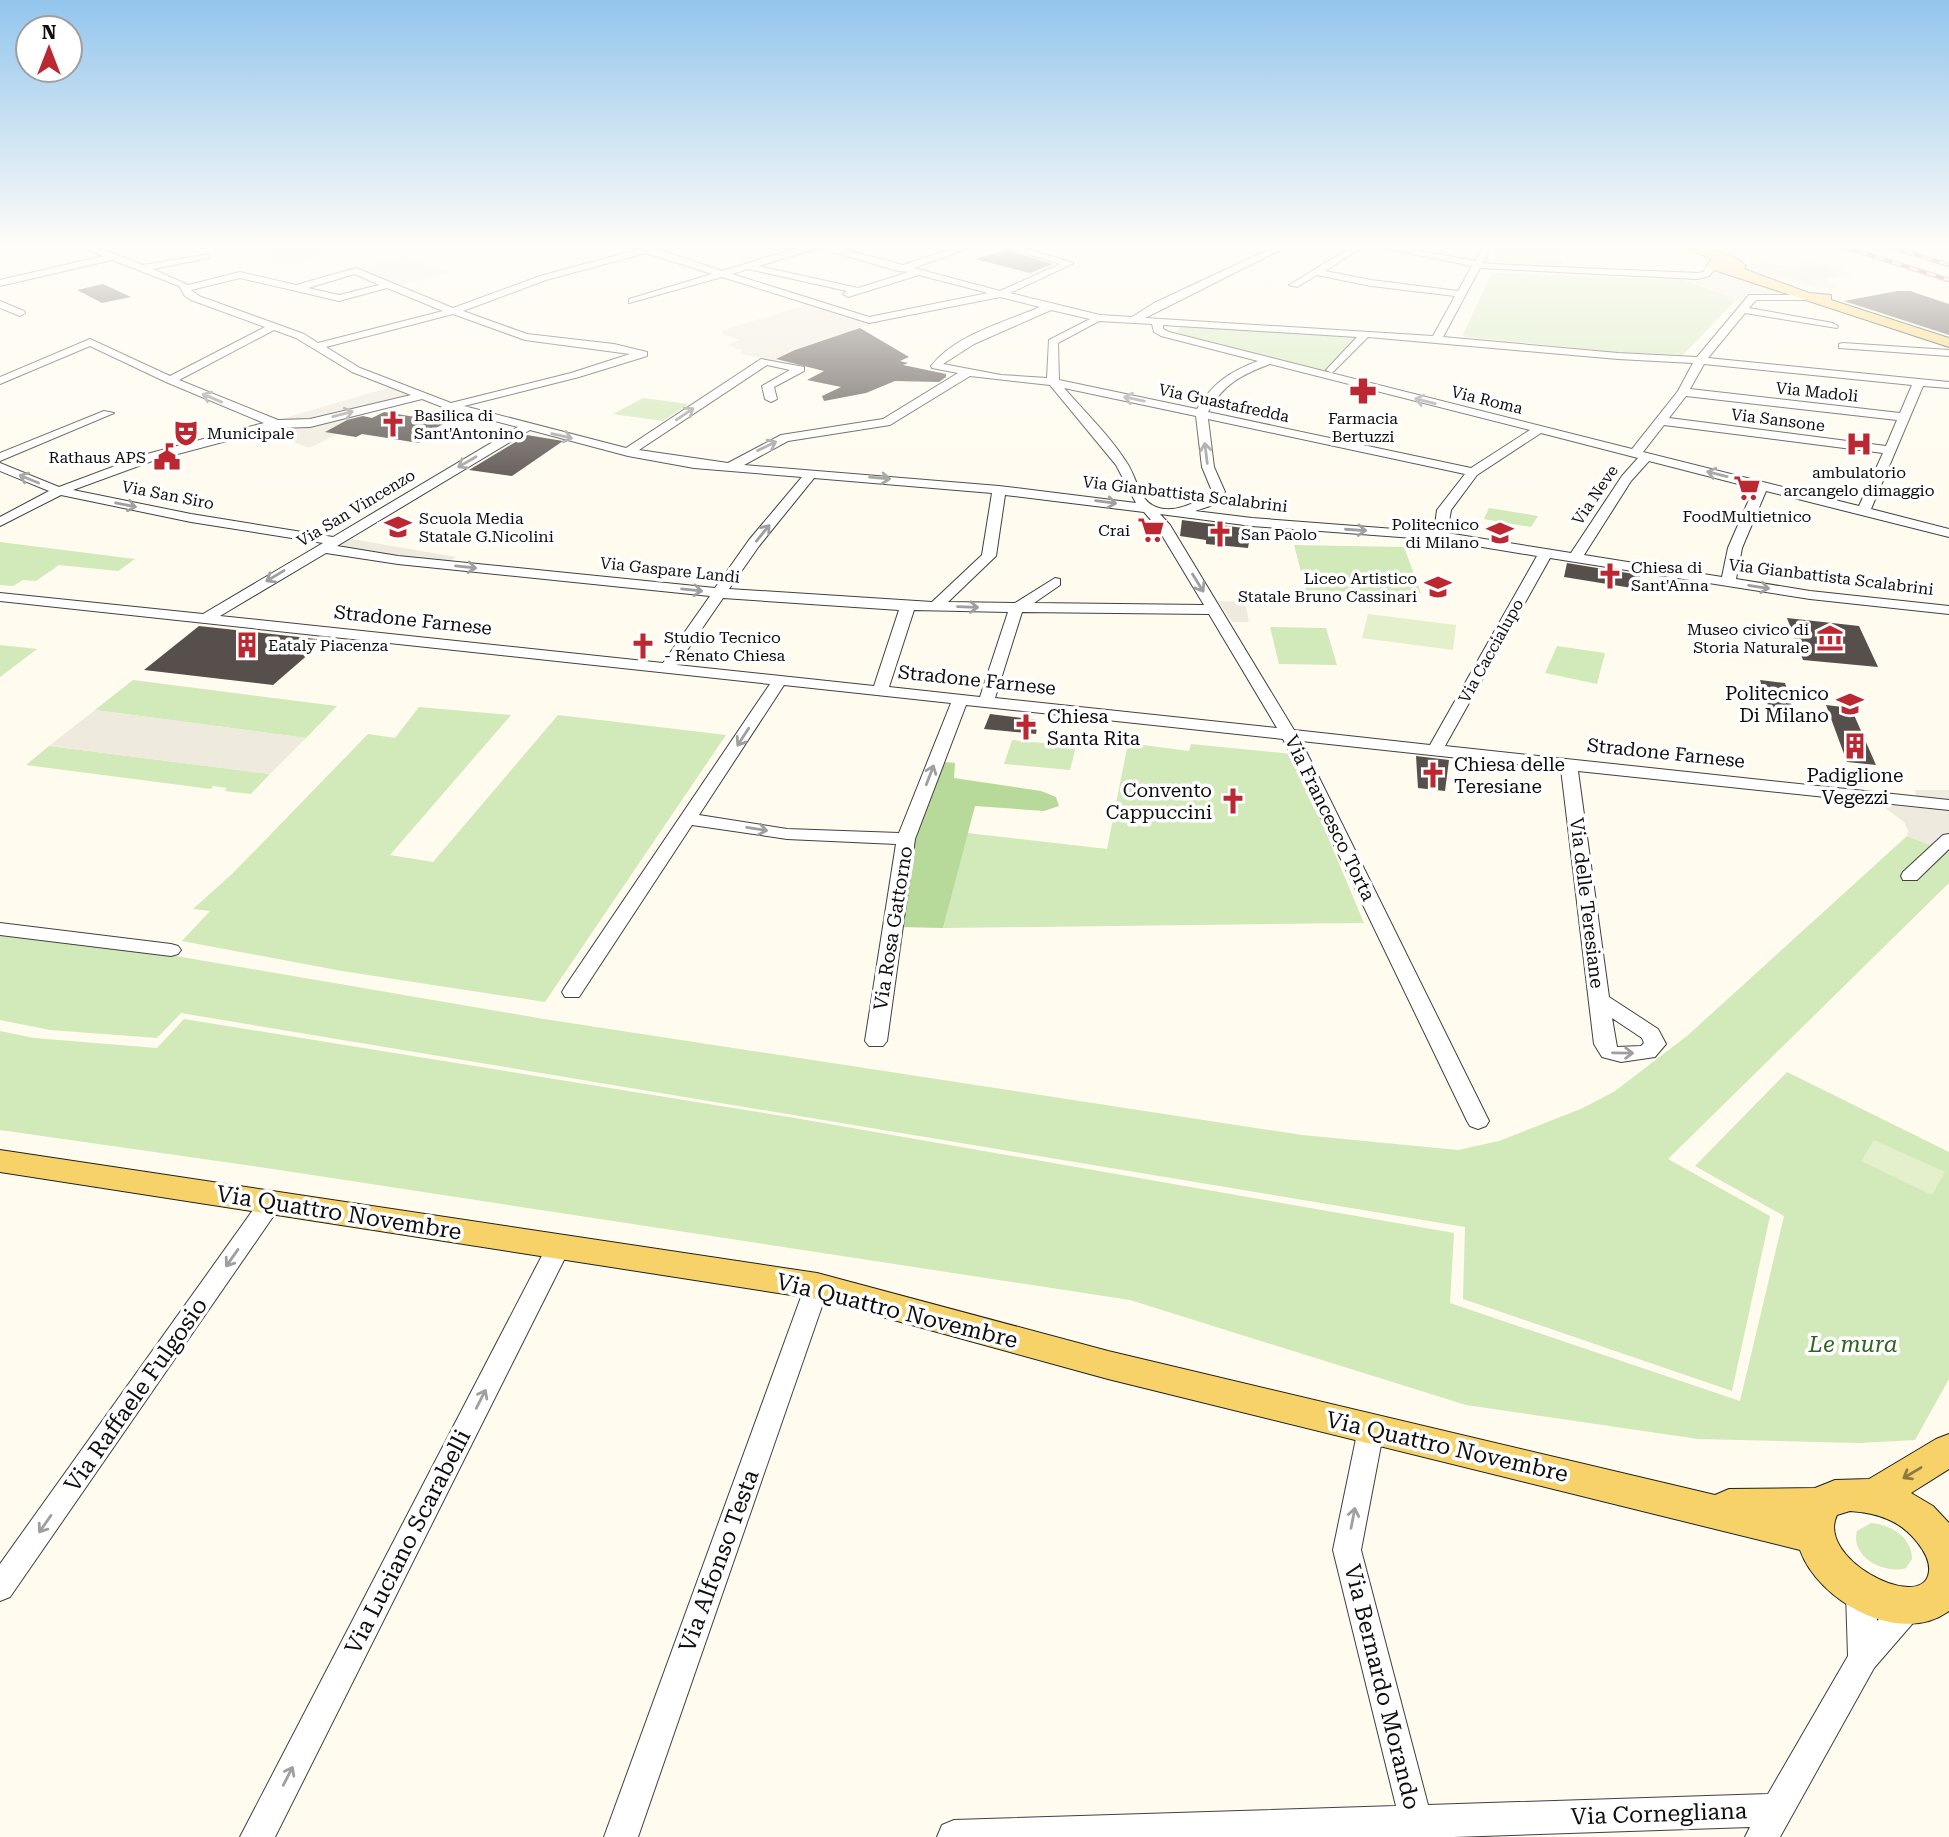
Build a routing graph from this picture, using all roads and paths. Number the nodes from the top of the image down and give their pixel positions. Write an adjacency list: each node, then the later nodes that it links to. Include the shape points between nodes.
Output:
1 (262, 332): 23 (street)
2 (289, 332): 16 (street, Via Gianbattista Scalabrini)
3 (372, 332): 16 (street)
4 (511, 332): 31 (street, via 643,354)
5 (993, 332): 22 (street, Via Guastafredda, via 939,359 936,366)
6 (1073, 332): 25 (street, via 1053,342)
7 (1161, 332): 19 (street, Via Roma)
8 (1329, 332): 13 (street)
9 (1440, 332): 14 (street)
10 (1724, 332): 18 (street, Via Neve)
11 (1835, 332): 20 (street)
12 (1916, 332): 15 (main road)
13 (1365, 334): 14 (street); 21 (street)
14 (1436, 339): 18 (street)
15 (1949, 343)
16 (318, 346): 29 (street, Via Gianbattista Scalabrini, via 356,370)
17 (1949, 353): 20 (street)
18 (1700, 360): 20 (street); 28 (street, Via Neve)
19 (1269, 361): 33 (street, via 1216,386); 38 (street, Via Roma, one-way to 19)
20 (1847, 361): 26 (street)
21 (1332, 370)
22 (967, 373): 25 (street, Via Guastafredda); 44 (street, one-way to 22, via 785,438 886,422)
23 (170, 380): 24 (street, via 90,342); 36 (street, one-way to 23)
24 (0, 381)
25 (1053, 382): 33 (street, Via Guastafredda, one-way to 25); 50 (street, Via Francesco Torta, via 1122,464)
26 (1919, 382): 27 (street); 34 (street)
27 (1949, 384)
28 (1684, 392): 34 (street, Via Madoli); 35 (street, Via Neve)
29 (422, 396): 31 (street, Via Gianbattista Scalabrini); 36 (street, one-way to 29, via 310,423)
30 (771, 399): 40 (street, one-way to 30, via 765,361 800,369 768,386)
31 (449, 406): 37 (street, Via Gianbattista Scalabrini)
32 (108, 413): 42 (street)
33 (1201, 413): 45 (street, Via Guastafredda); 52 (street, one-way to 33, via 1219,492 1208,467)
34 (1905, 417): 39 (street)
35 (1662, 421): 39 (street, Via Sansone); 41 (street, Via Neve)
36 (275, 424): 49 (street, via 151,457)
37 (526, 428): 40 (street, Via Gianbattista Scalabrini, one-way to 40); 56 (street, Via San Vincenzo, one-way to 56)
38 (1539, 429): 41 (street, Via Roma); 45 (street)
39 (1891, 450): 51 (street)
40 (628, 452): 44 (street, Via Gianbattista Scalabrini)
41 (1641, 455): 47 (street, Via Roma, one-way to 41); 58 (street, Via Neve)
42 (0, 457)
43 (0, 467): 49 (street, Via San Siro, one-way to 43)
44 (730, 467): 46 (street, Via Gianbattista Scalabrini)
45 (1473, 472): 55 (street, via 1444,510)
46 (812, 473): 48 (street, Via Gianbattista Scalabrini, one-way to 48); 61 (street, one-way to 46)
47 (1762, 485): 51 (street, Via Roma); 60 (street, via 1735,548)
48 (999, 490): 50 (street, Via Gianbattista Scalabrini, one-way to 50); 64 (street, via 989,556)
49 (59, 491): 53 (street); 56 (street, Via San Siro, one-way to 56)
50 (1145, 507): 52 (street, Via Gianbattista Scalabrini); 66 (street, Via Francesco Torta, one-way to 66, via 1163,525)
51 (1864, 511): 54 (street, Via Roma)
52 (1176, 514): 55 (street, Via Gianbattista Scalabrini, one-way to 55)
53 (0, 522)
54 (1949, 533)
55 (1440, 536): 57 (street, Via Gianbattista Scalabrini)
56 (328, 545): 61 (street, Via Gaspare Landi, one-way to 61, via 398,560); 68 (street, Via San Vincenzo, one-way to 68)
57 (1546, 552): 58 (street, Via Gianbattista Scalabrini); 75 (street, Via Caccialupo)
58 (1576, 556): 60 (street, Via Gianbattista Scalabrini)
59 (1055, 582): 65 (street)
60 (1728, 582): 67 (street, Via Gianbattista Scalabrini, one-way to 67)
61 (720, 593): 63 (street, Via Gaspare Landi); 69 (street)
62 (0, 597): 68 (street, Stradone Farnese)
63 (908, 606): 64 (street, Via Gaspare Landi); 71 (street)
64 (936, 606): 65 (street, Via Gaspare Landi, one-way to 65)
65 (1016, 609): 66 (street, Via Gaspare Landi); 73 (street)
66 (1215, 610): 74 (street, Via Francesco Torta)
67 (1949, 610)
68 (205, 619): 69 (street, Stradone Farnese)
69 (667, 668): 70 (street, Stradone Farnese)
70 (780, 680): 71 (street, Stradone Farnese); 78 (street, one-way to 78)
71 (880, 691): 72 (street, Stradone Farnese)
72 (960, 700): 73 (street, Stradone Farnese); 79 (street, Via Rosa Gattorno, one-way to 72)
73 (986, 702): 74 (street, Stradone Farnese)
74 (1289, 734): 75 (street, Stradone Farnese); 87 (street, Via Francesco Torta)
75 (1435, 750): 76 (street, Stradone Farnese)
76 (1569, 764): 77 (street, Stradone Farnese); 85 (street, Via delle Teresiane)
77 (1949, 805)
78 (690, 819): 79 (street, one-way to 79, via 787,834); 84 (street)
79 (906, 839): 86 (street, Via Rosa Gattorno)
80 (1949, 839): 81 (street)
81 (1910, 876)
82 (0, 929): 83 (street)
83 (171, 950)
84 (572, 992)
85 (1599, 1000)
86 (876, 1041)
87 (1478, 1121)
88 (0, 1161): 89 (main road, Via Quattro Novembre)
89 (271, 1202): 90 (main road, Via Quattro Novembre); 97 (street, Via Raffaele Fulgosio, one-way to 97)
90 (559, 1246): 91 (main road, Via Quattro Novembre); 103 (street, Via Luciano Scarabelli, one-way to 90)
91 (817, 1286): 92 (main road, Via Quattro Novembre, via 1108,1365); 104 (street, Via Alfonso Testa)
92 (1371, 1429): 95 (main road, Via Quattro Novembre, via 1699,1506); 101 (street, Via Bernardo Morando, one-way to 92, via 1347,1550)
93 (1949, 1450): 94 (main road, one-way to 94)
94 (1874, 1496): 95 (main road, via 1835,1496); 96 (main road, via 1914,1514)
95 (1818, 1520): 98 (main road, via 1829,1566)
96 (1948, 1556): 99 (main road, via 1948,1582 1941,1594 1927,1603)
97 (0, 1588)
98 (1861, 1593): 99 (main road); 100 (street)
99 (1909, 1606): 100 (street)
100 (1863, 1658): 102 (street)
101 (1416, 1822): 102 (street, Via Cornegliana); 105 (street, Via Cornegliana)
102 (1769, 1824)
103 (257, 1837)
104 (621, 1837)
105 (954, 1837)

